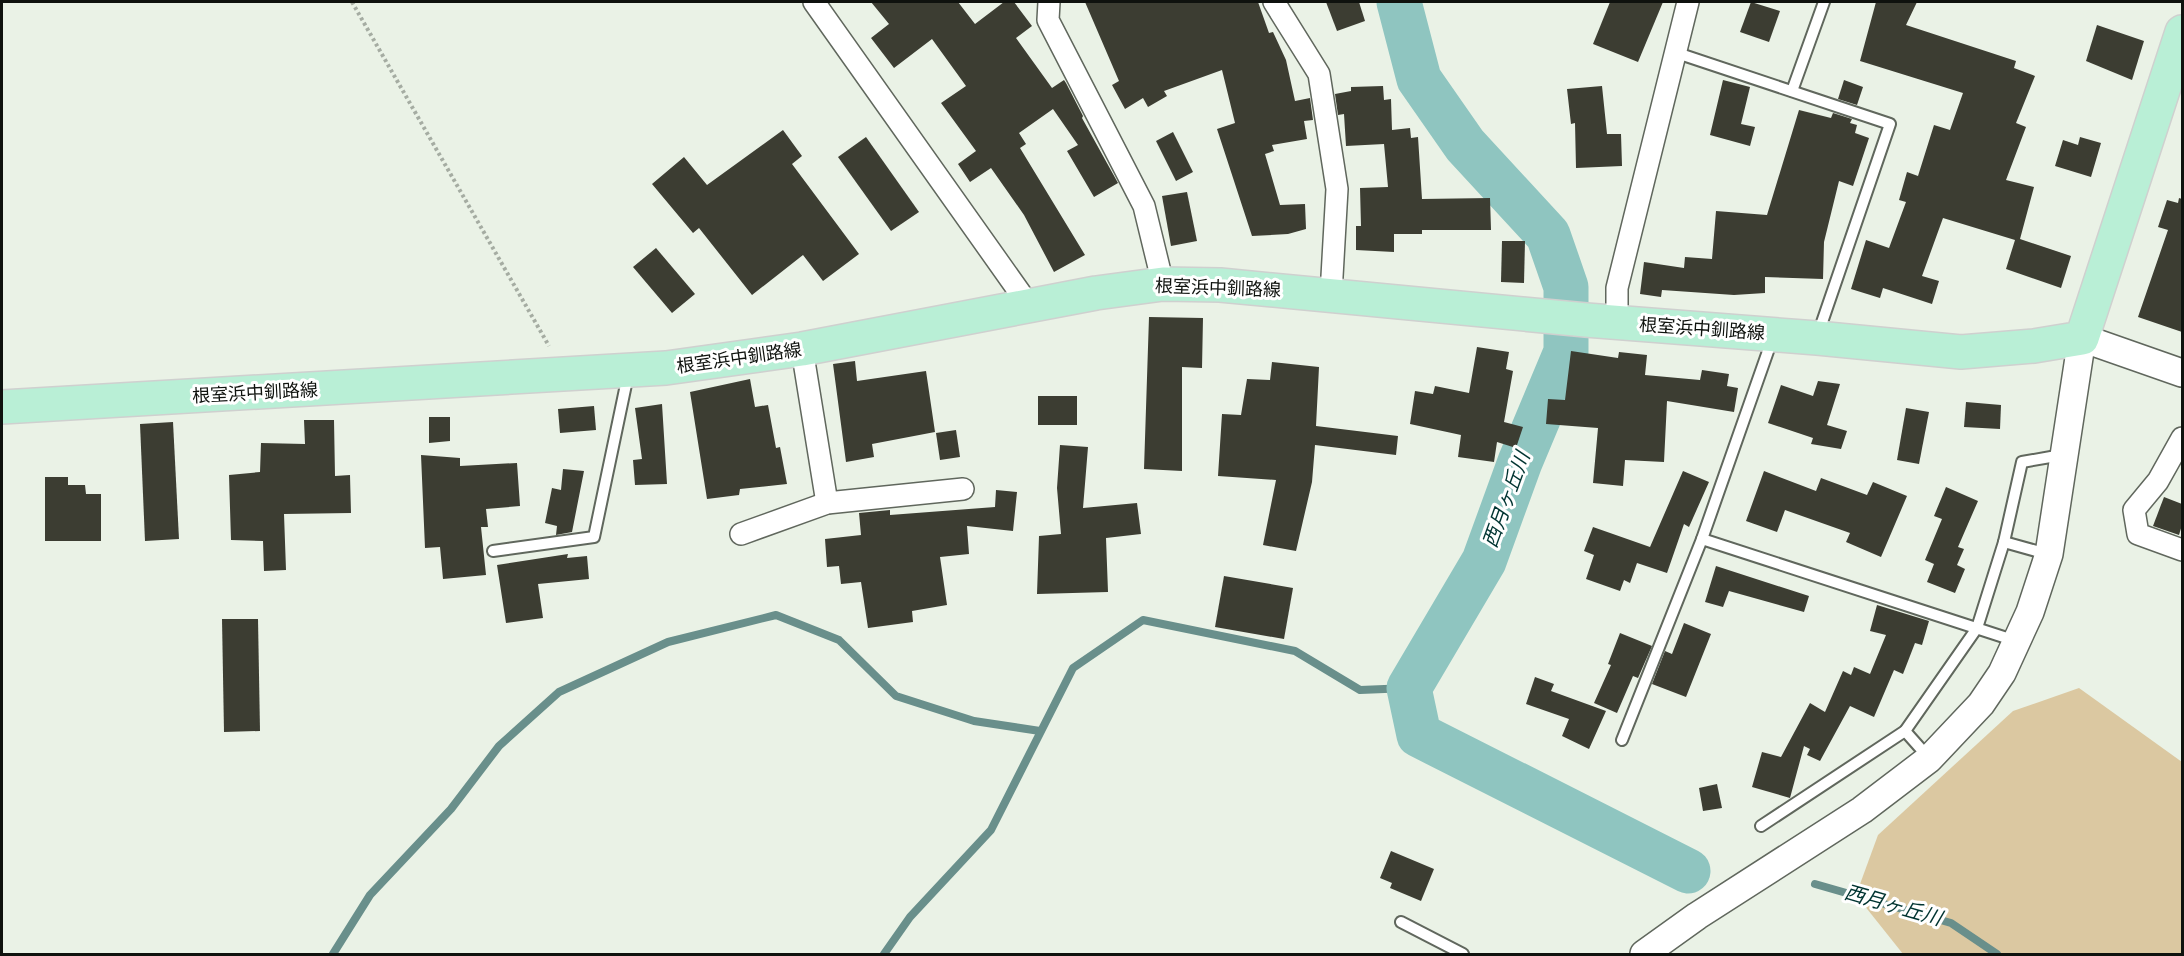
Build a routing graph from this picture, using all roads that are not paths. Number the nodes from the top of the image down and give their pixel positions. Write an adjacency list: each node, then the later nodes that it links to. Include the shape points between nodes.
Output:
1 (814, 2): 11 (street)
2 (1049, 2): 9 (street, via 1048,20 1144,206)
3 (1274, 2): 10 (street, via 1319,74 1337,189)
4 (1688, 2): 7 (street)
5 (1824, 2): 8 (lane)
6 (2182, 32): 15 (main road)
7 (1674, 52): 8 (lane); 12 (street, via 1617,288)
8 (1792, 91): 14 (lane, via 1890,124)
9 (1163, 284): 10 (main road, 根室浜中釧路線); 11 (main road, 根室浜中釧路線)
10 (1331, 294): 12 (main road, 根室浜中釧路線)
11 (1028, 304): 16 (main road, 根室浜中釧路線)
12 (1602, 322): 13 (main road, 根室浜中釧路線)
13 (1774, 334): 14 (main road, 根室浜中釧路線); 25 (lane)
14 (1817, 338): 15 (main road, 根室浜中釧路線, via 1961,352)
15 (2082, 338): 18 (street); 21 (street)
16 (802, 349): 17 (main road, 根室浜中釧路線); 23 (street)
17 (628, 371): 19 (main road, 根室浜中釧路線); 28 (lane, via 594,537)
18 (2182, 373)
19 (2, 407)
20 (2182, 438): 27 (street, via 2158,481 2134,510 2138,534)
21 (2062, 455): 26 (lane, via 2022,462); 29 (street)
22 (963, 489): 23 (street)
23 (826, 503): 24 (street)
24 (741, 534)
25 (1702, 539): 30 (lane); 33 (lane)
26 (2004, 542): 29 (lane); 30 (lane)
27 (2182, 550)
28 (493, 551)
29 (2049, 554): 31 (street)
30 (1977, 628): 31 (lane); 32 (lane)
31 (2017, 641): 34 (street, via 1981,704)
32 (1905, 732): 34 (lane); 35 (lane)
33 (1622, 740)
34 (1929, 759): 38 (street, via 1862,810)
35 (1761, 826)
36 (1401, 922): 37 (lane)
37 (1463, 954)
38 (1644, 954)

